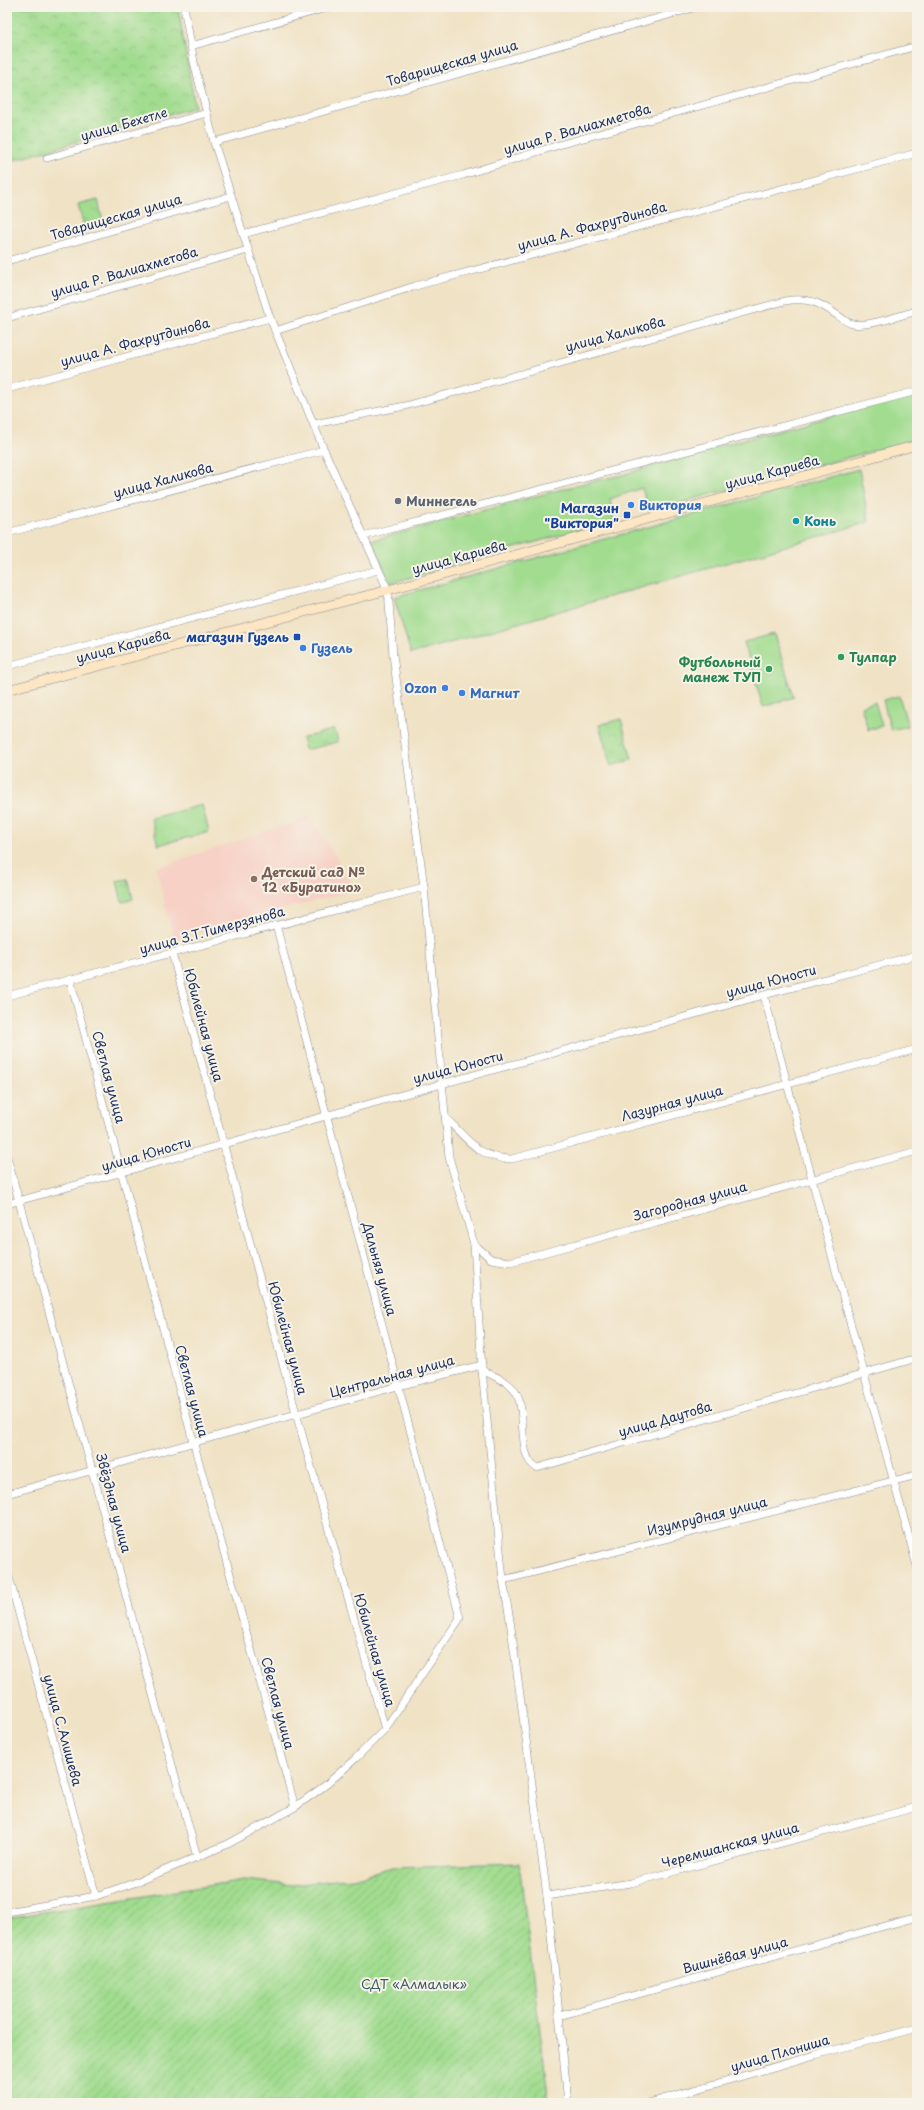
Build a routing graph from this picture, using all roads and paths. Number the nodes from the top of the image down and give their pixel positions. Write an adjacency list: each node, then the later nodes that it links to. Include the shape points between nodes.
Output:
1 (184, 7): 4 (street)
2 (330, 7): 4 (street)
3 (696, 7): 7 (street, Товарищеская улица)
4 (191, 46): 6 (street)
5 (917, 46): 11 (street, улица Р. Валиахметова, via 562,144 463,175)
6 (207, 113): 7 (street); 9 (street, улица Бехетле)
7 (214, 142): 10 (street)
8 (917, 153): 17 (street, улица А. Фахрутдинова, via 414,286)
9 (47, 158)
10 (231, 196): 11 (street); 13 (street, Товарищеская улица)
11 (243, 234): 12 (street)
12 (248, 250): 15 (street, улица Р. Валиахметова); 16 (street)
13 (7, 261)
14 (917, 311): 20 (street, улица Халикова, via 864,324 854,324 818,302 797,298 785,300 405,406)
15 (7, 318)
16 (270, 318): 17 (street); 18 (street, улица А. Фахрутдинова)
17 (275, 331): 20 (street)
18 (7, 389)
19 (917, 391): 24 (street)
20 (314, 424): 22 (street)
21 (917, 446): 26 (main road, улица Кариева)
22 (324, 450): 23 (street, улица Халикова); 24 (street)
23 (7, 533)
24 (363, 536): 25 (street)
25 (378, 570): 26 (street); 27 (street)
26 (388, 590): 28 (main road, улица Кариева); 29 (street, via 393,655)
27 (7, 666)
28 (7, 690)
29 (424, 887): 30 (street, улица З.Т.Тимерзянова); 37 (street)
30 (276, 926): 31 (street, улица З.Т.Тимерзянова); 39 (street, Дальняя улица)
31 (172, 953): 33 (street, улица З.Т.Тимерзянова); 41 (street, Юбилейная улица)
32 (917, 955): 34 (street, улица Юности)
33 (70, 980): 35 (street, улица З.Т.Тимерзянова); 44 (street, Светлая улица)
34 (764, 995): 37 (street, улица Юности); 38 (street)
35 (7, 996)
36 (917, 1048): 38 (street, Лазурная улица)
37 (443, 1084): 39 (street, улица Юности); 40 (street)
38 (787, 1084): 40 (street, Лазурная улица, via 512,1159 497,1159 486,1155); 45 (street)
39 (327, 1115): 41 (street, улица Юности); 52 (street, Дальняя улица)
40 (446, 1118): 48 (street, via 449,1157)
41 (224, 1144): 44 (street, улица Юности); 53 (street, Юбилейная улица)
42 (917, 1151): 45 (street, Загородная улица)
43 (7, 1157): 46 (street, Звёздная улица)
44 (123, 1173): 46 (street, улица Юности); 54 (street, Светлая улица)
45 (813, 1180): 48 (street, Загородная улица, via 510,1262 491,1259); 51 (street)
46 (19, 1201): 47 (street, улица Юности); 55 (street, Звёздная улица)
47 (7, 1204)
48 (474, 1244): 50 (street)
49 (917, 1358): 51 (street, улица Даутова)
50 (482, 1368): 51 (street, улица Даутова, via 514,1390 519,1403 528,1461 537,1468); 52 (street, Центральная улица); 61 (street)
51 (864, 1373): 57 (street)
52 (398, 1386): 53 (street, Центральная улица); 62 (street, Дальняя улица, via 460,1618)
53 (296, 1413): 54 (street, Центральная улица); 62 (street, Юбилейная улица)
54 (193, 1441): 55 (street, Центральная улица); 63 (street, Светлая улица)
55 (92, 1470): 58 (street, Центральная улица); 65 (street, Звёздная улица)
56 (917, 1475): 57 (street, Изумрудная улица)
57 (894, 1481): 59 (street); 61 (street, Изумрудная улица)
58 (7, 1494)
59 (917, 1566)
60 (7, 1570): 66 (street, улица С.Алишева)
61 (503, 1580): 67 (street)
62 (385, 1729): 63 (street, via 327,1784)
63 (295, 1807): 65 (street, via 255,1831)
64 (917, 1807): 67 (street, Черемшанская улица, via 631,1883)
65 (198, 1857): 66 (street)
66 (96, 1896): 68 (street)
67 (547, 1896): 70 (street)
68 (7, 1912)
69 (917, 1917): 70 (street, Вишнёвая улица)
70 (559, 2016): 72 (street)
71 (917, 2028): 73 (street, улица Плониша)
72 (569, 2101)
73 (649, 2103)

